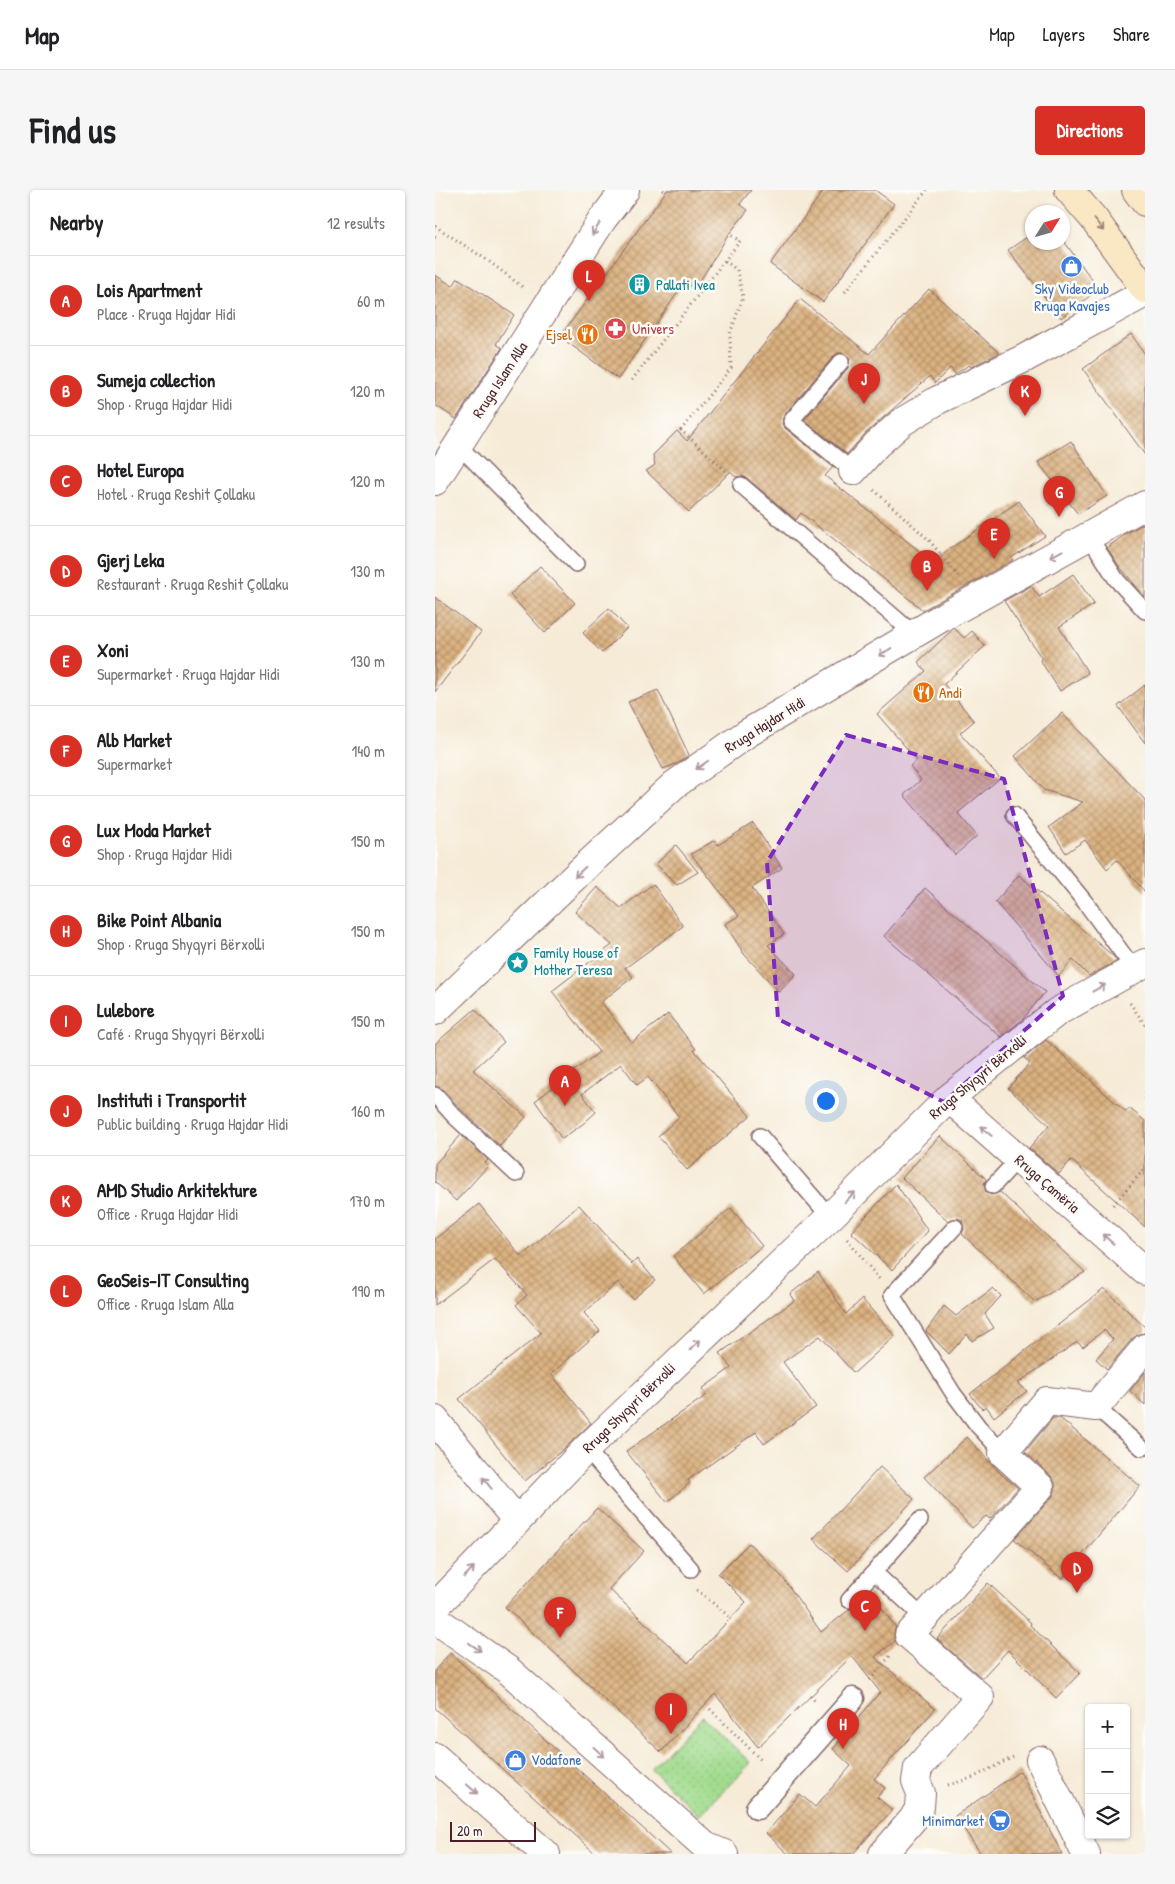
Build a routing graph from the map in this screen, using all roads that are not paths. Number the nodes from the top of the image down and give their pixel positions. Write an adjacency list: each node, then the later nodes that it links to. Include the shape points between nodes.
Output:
1 (625, 190): 7 (street, Rruga Islam Alla, one-way to 7, via 602,220)
2 (1069, 190): 5 (main road, one-way to 5)
3 (1136, 190): 4 (main road)
4 (1145, 202)
5 (1145, 291): 8 (street, via 902,422)
6 (841, 362): 8 (lane, via 791,421)
7 (458, 445): 9 (street, Rruga Islam Alla); 13 (lane)
8 (853, 471)
9 (435, 481)
10 (741, 485): 15 (lane)
11 (1145, 505): 12 (street, Rruga Hajdar Hidi)
12 (1089, 536): 14 (lane, via 1116,579); 15 (street, Rruga Hajdar Hidi, one-way to 15)
13 (577, 564)
14 (1145, 612)
15 (915, 634): 18 (street, Rruga Hajdar Hidi, one-way to 18, via 745,734 674,785)
16 (1014, 815): 17 (lane)
17 (1139, 966): 20 (street, Rruga Shyqyri Bërxolli, one-way to 17, via 1057,1012)
18 (435, 1012)
19 (435, 1095): 23 (lane)
20 (949, 1098): 22 (street, Rruga Çamëria, one-way to 20); 25 (street, Rruga Shyqyri Bërxolli, one-way to 20)
21 (760, 1136): 25 (lane)
22 (1018, 1159): 24 (lane); 27 (street, Rruga Çamëria, one-way to 22)
23 (516, 1174)
24 (993, 1186)
25 (830, 1216): 32 (street, Rruga Shyqyri Bërxolli, one-way to 25)
26 (955, 1228): 33 (lane, via 892,1295 953,1394)
27 (1145, 1271)
28 (1145, 1348): 29 (street)
29 (1096, 1407): 31 (lane); 33 (street, via 1047,1401)
30 (435, 1420): 35 (street, one-way to 30)
31 (1142, 1448)
32 (586, 1449): 35 (street, Rruga Shyqyri Bërxolli); 36 (lane)
33 (1003, 1453): 41 (street, via 1040,1487)
34 (920, 1520): 37 (lane)
35 (517, 1521): 39 (street, Rruga Shyqyri Bërxolli, one-way to 35)
36 (691, 1569)
37 (874, 1572): 38 (lane); 41 (lane)
38 (849, 1600)
39 (435, 1607)
40 (435, 1619): 46 (street, one-way to 46, via 508,1670 705,1846)
41 (916, 1627): 48 (street, via 980,1697 918,1768 916,1781 921,1793 920,1807 913,1820)
42 (853, 1699): 45 (street)
43 (435, 1757): 47 (street, one-way to 47)
44 (1040, 1760): 49 (street)
45 (757, 1808)
46 (720, 1853)
47 (546, 1854)
48 (883, 1854)
49 (1087, 1854)

